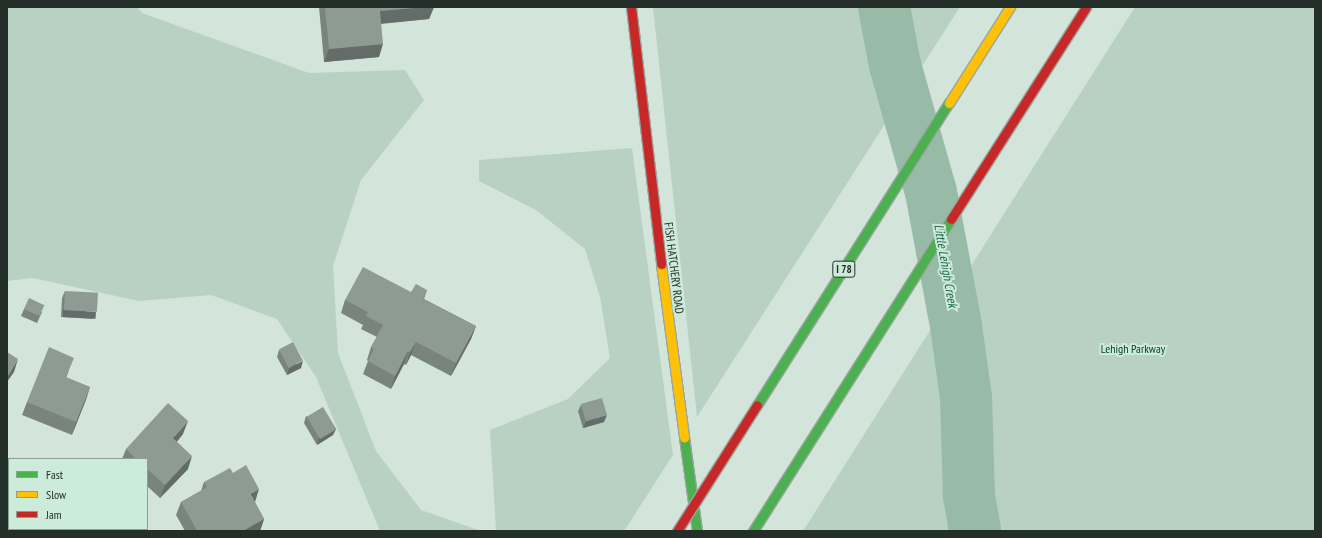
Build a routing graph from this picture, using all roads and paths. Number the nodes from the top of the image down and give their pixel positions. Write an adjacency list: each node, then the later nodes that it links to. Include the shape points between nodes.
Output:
1 (631, 7): 5 (main road, FISH HATCHERY ROAD, via 663,279)
2 (1010, 7): 4 (main road, I 78, bridge)
3 (1086, 7): 6 (main road)
4 (677, 531)
5 (697, 531)
6 (753, 531)

